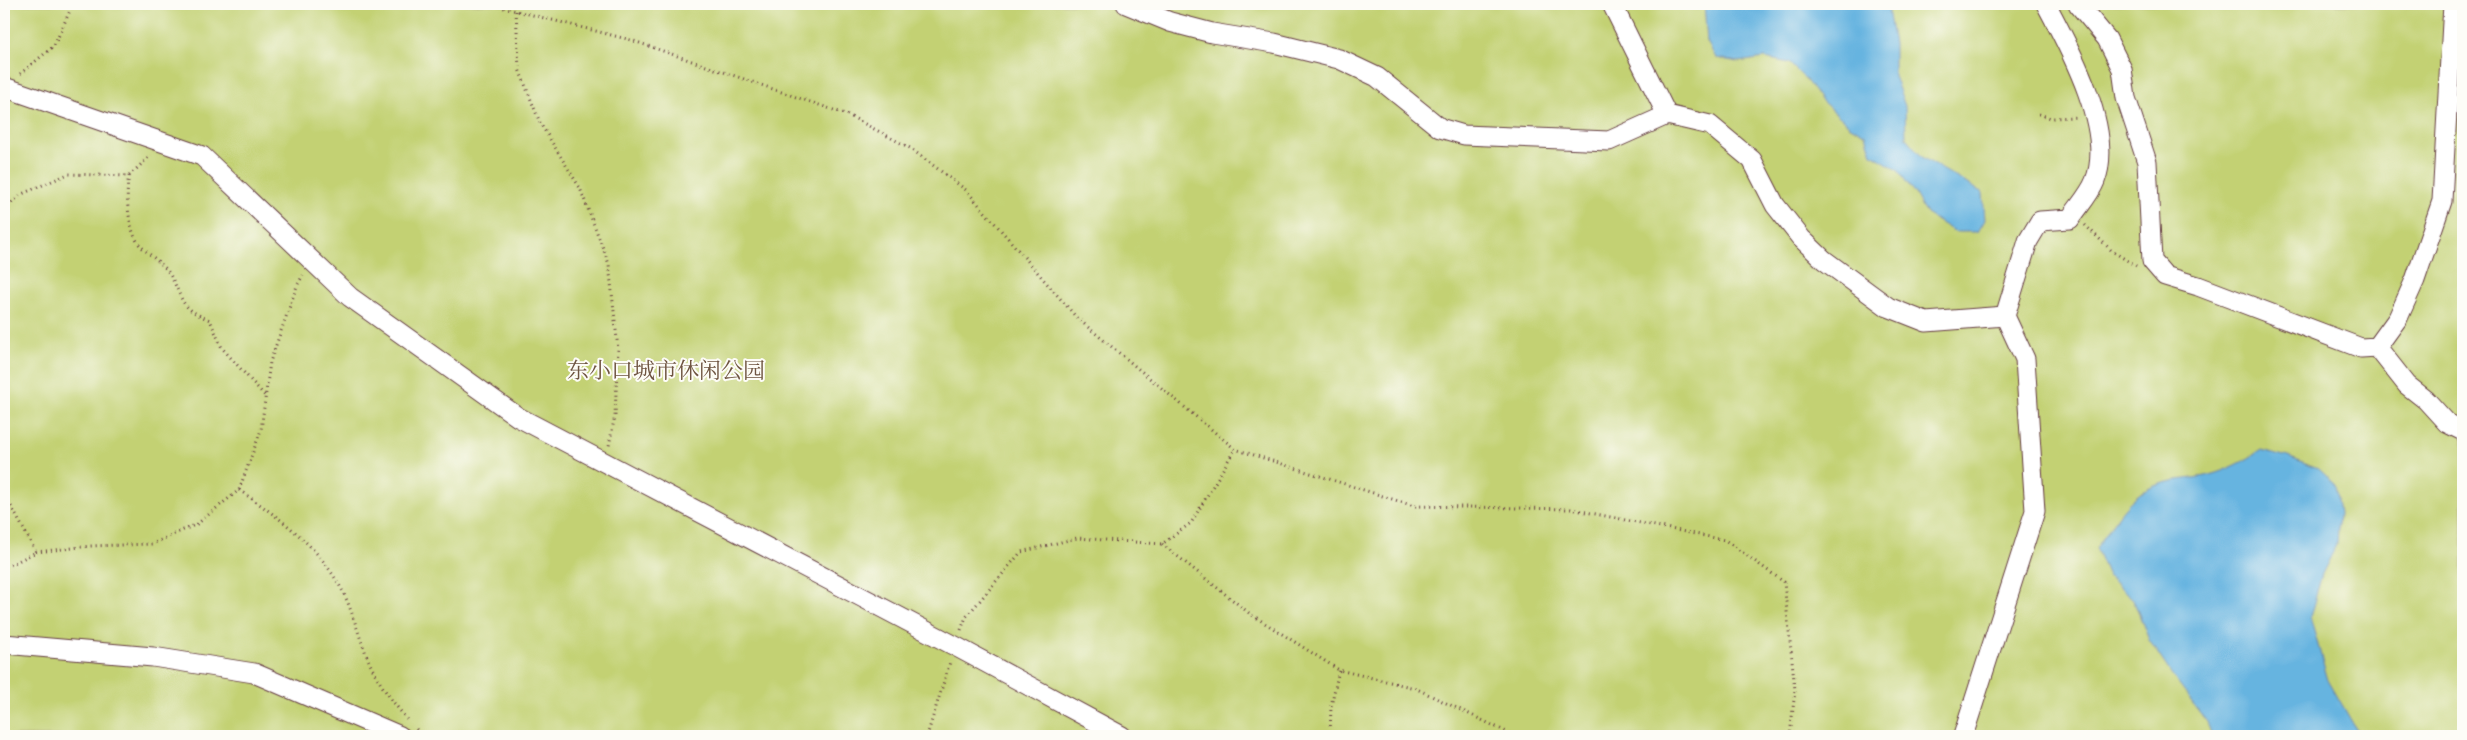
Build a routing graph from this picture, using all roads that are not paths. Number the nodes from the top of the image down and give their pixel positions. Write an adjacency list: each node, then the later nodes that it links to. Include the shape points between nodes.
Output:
1 (1126, 4): 7 (street, via 1170,22 1212,34 1274,43 1339,59 1376,77 1440,128 1464,135 1609,141)
2 (1612, 4): 7 (street)
3 (2046, 4): 8 (street, via 2074,58 2101,150 2095,181 2070,219 2040,221 2028,241)
4 (2078, 4): 9 (street, via 2107,40 2122,69 2126,98 2147,162 2152,261 2165,276 2361,348)
5 (2453, 4): 9 (street, via 2442,200 2415,280 2398,318)
6 (4, 87): 13 (street, via 202,156 350,297 518,418)
7 (1667, 115): 8 (street, via 1710,125 1752,160 1775,205 1801,238 1824,260 1888,307 1926,322)
8 (2005, 316): 14 (street, via 2025,359 2035,511)
9 (2377, 347): 10 (street, via 2407,385 2447,423)
10 (2463, 432)
11 (4, 644): 12 (street, via 153,657 254,673)
12 (400, 736)
13 (1122, 736)
14 (1963, 736)

